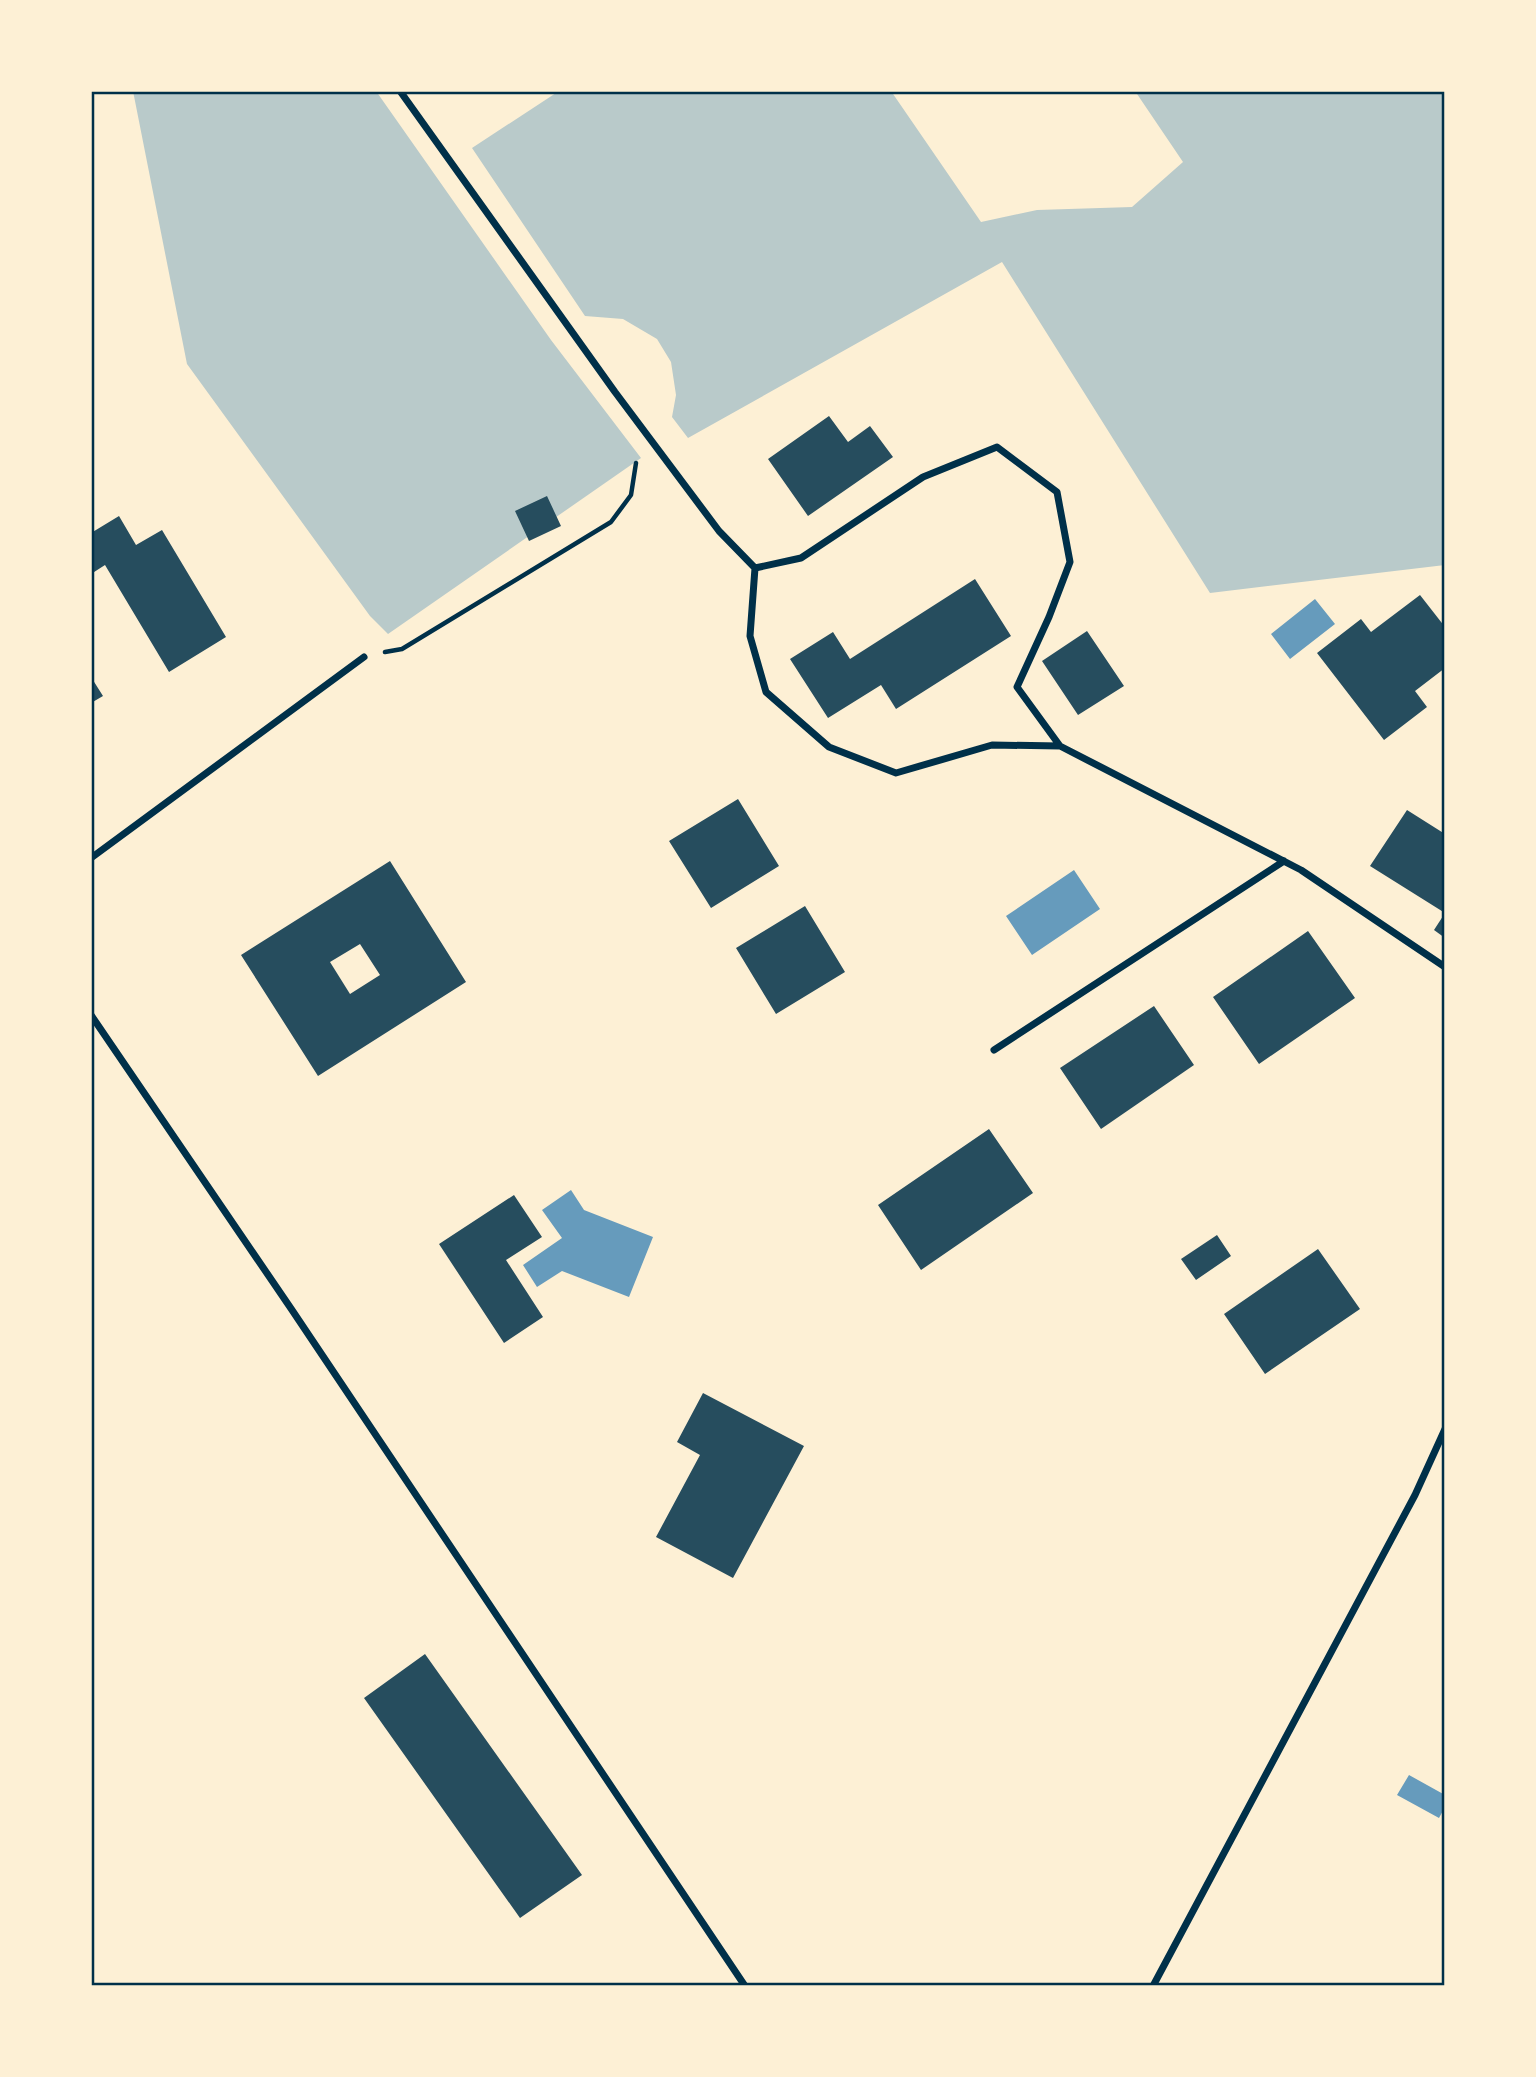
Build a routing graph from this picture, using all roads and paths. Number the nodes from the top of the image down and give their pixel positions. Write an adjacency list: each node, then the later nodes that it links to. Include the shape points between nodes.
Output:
1 (400, 91): 3 (street, via 671,467 719,531)
2 (637, 457): 4 (path, via 631,495 611,522 402,649)
3 (755, 568): 5 (street, via 750,636 766,692 828,747 896,773 992,745); 5 (street, via 801,558 923,477 997,447 1057,492 1070,562 1017,687)
4 (364, 657): 6 (street)
5 (1060, 746): 7 (street)
6 (91, 858)
7 (1284, 861): 8 (street); 10 (street)
8 (1445, 967)
9 (91, 1015): 12 (street)
10 (994, 1050)
11 (1445, 1429): 13 (street, via 1415,1495)
12 (745, 1986)
13 (1153, 1986)

